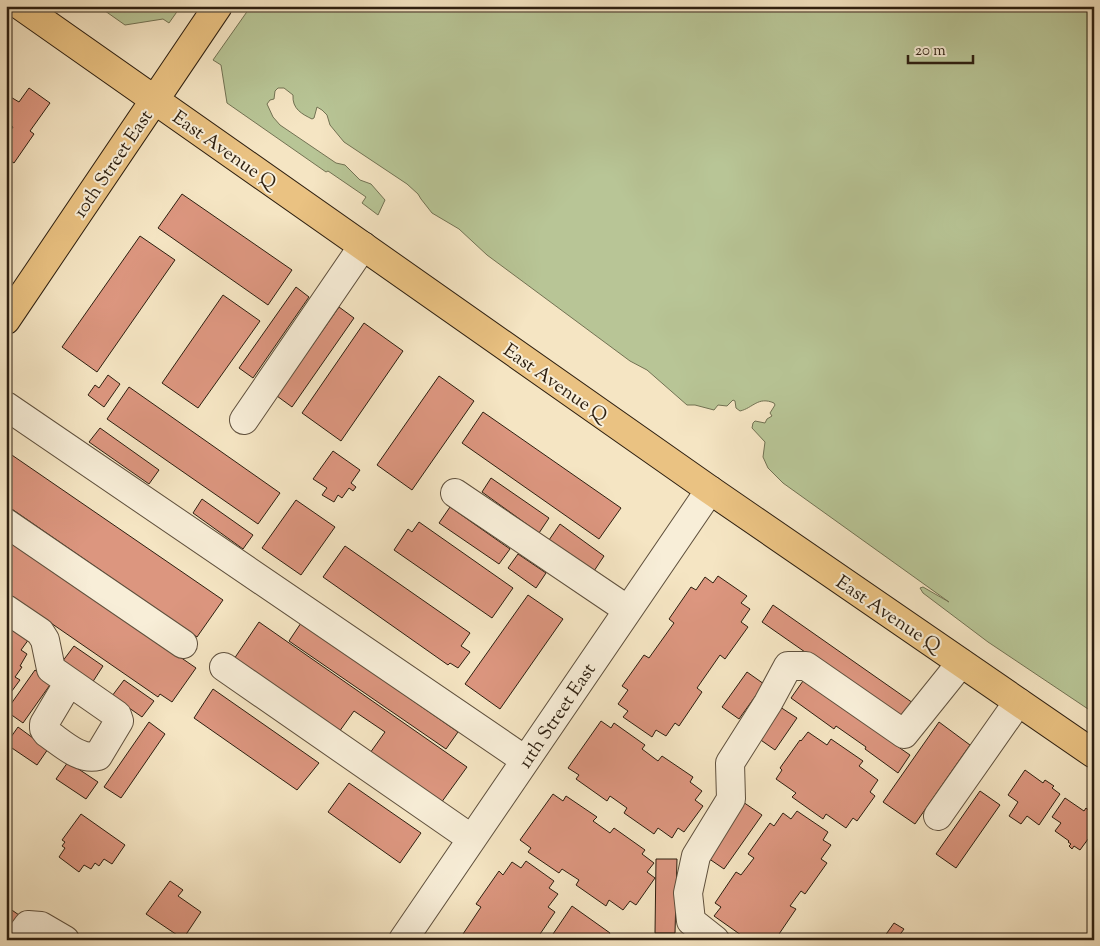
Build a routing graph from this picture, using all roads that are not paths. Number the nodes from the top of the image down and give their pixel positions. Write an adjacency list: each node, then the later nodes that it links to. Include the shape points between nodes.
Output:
1 (21, 6): 3 (main road, East Avenue Q)
2 (218, 6): 3 (main road, 10th Street East)
3 (155, 99): 4 (main road, East Avenue Q); 5 (main road, 10th Street East)
4 (363, 246): 7 (street); 8 (main road, East Avenue Q)
5 (6, 320)
6 (6, 406): 19 (street)
7 (244, 420)
8 (710, 490): 12 (street, 11th Street East); 14 (main road, East Avenue Q)
9 (455, 493): 12 (street)
10 (6, 523): 13 (street)
11 (6, 609): 16 (street, via 40,632 45,640 51,670)
12 (628, 610): 19 (street, 11th Street East)
13 (183, 644)
14 (961, 662): 17 (main road, East Avenue Q); 25 (street, via 904,734 806,666 788,666 730,763 732,799 696,856 688,893 690,921)
15 (224, 666): 21 (street)
16 (69, 682)
17 (1018, 702): 18 (main road, East Avenue Q); 20 (street)
18 (1094, 754)
19 (525, 760): 21 (street, 11th Street East)
20 (938, 816)
21 (472, 839): 24 (street, 11th Street East)
22 (17, 940): 23 (street, via 28,926 41,926)
23 (65, 940)
24 (403, 940)
25 (715, 940)

